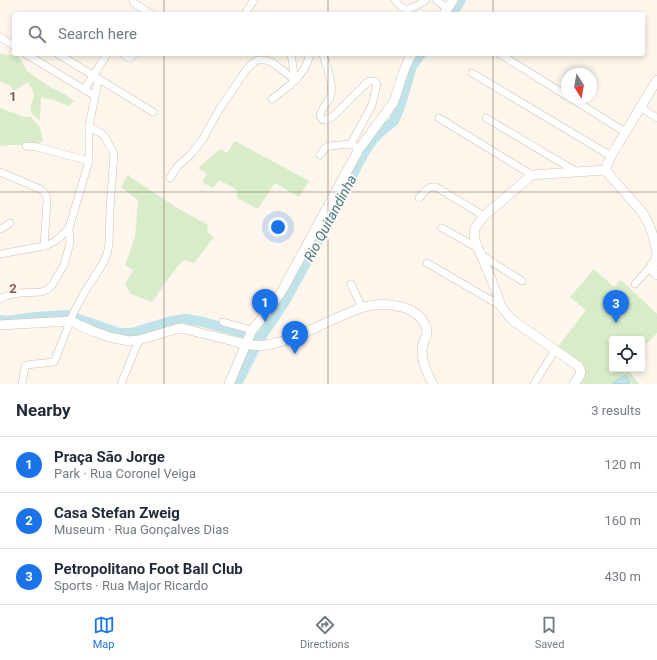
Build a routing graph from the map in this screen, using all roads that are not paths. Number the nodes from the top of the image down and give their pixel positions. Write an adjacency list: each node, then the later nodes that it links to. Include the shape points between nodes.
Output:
1 (133, 0): 8 (street)
2 (254, 0): 9 (street)
3 (395, 0): 4 (street, via 402,8 410,9)
4 (426, 0)
5 (436, 0): 7 (street)
6 (453, 0): 7 (street)
7 (446, 11)
8 (148, 12)
9 (245, 12)
10 (0, 37): 11 (street)
11 (12, 45)
12 (29, 56): 24 (street)
13 (61, 56): 21 (street)
14 (106, 56): 21 (street)
15 (291, 56): 22 (street)
16 (309, 56): 22 (street)
17 (324, 56): 37 (street, via 332,91 320,113 323,120 332,117 369,81 377,84 372,105)
18 (410, 56): 37 (street, via 406,62 393,103)
19 (503, 56): 25 (street)
20 (472, 73): 39 (street)
21 (96, 78): 24 (street); 26 (street); 30 (street)
22 (295, 80): 27 (street); 45 (street, via 265,60 253,63 218,110 203,139)
23 (657, 80): 29 (street)
24 (84, 90): 26 (street)
25 (561, 92)
26 (95, 96): 34 (street)
27 (272, 99)
28 (581, 104): 35 (street)
29 (640, 107): 33 (street); 35 (street)
30 (153, 112)
31 (439, 118): 44 (street)
32 (486, 118): 43 (street)
33 (657, 118)
34 (89, 127): 40 (street); 65 (street, via 105,137 114,154 109,245 102,265)
35 (625, 132): 39 (street)
36 (26, 146): 40 (street)
37 (355, 147): 38 (street, via 329,146); 68 (street, via 283,289)
38 (320, 155)
39 (611, 156): 41 (street)
40 (89, 161): 49 (street)
41 (605, 170): 43 (street); 55 (street, via 643,213 653,234)
42 (0, 172): 52 (street, via 40,189 47,195)
43 (578, 172): 44 (street)
44 (532, 175): 47 (street)
45 (170, 178)
46 (419, 198): 47 (street, via 429,188 436,186)
47 (484, 216): 53 (street, via 474,231)
48 (10, 223): 51 (street)
49 (69, 228): 52 (street, via 56,242); 62 (street, via 67,260 52,285 41,292 19,293)
50 (442, 228): 53 (street)
51 (0, 229)
52 (44, 246): 54 (street)
53 (480, 251): 59 (street); 63 (street)
54 (0, 254)
55 (657, 254): 57 (street)
56 (427, 263): 63 (street)
57 (652, 265): 58 (street); 61 (street)
58 (657, 275)
59 (522, 281)
60 (351, 284): 64 (street)
61 (635, 284)
62 (0, 299)
63 (501, 306): 71 (street, via 511,319)
64 (362, 308): 70 (street, via 293,337 261,346); 75 (street, via 393,305 408,309 422,320 427,334 422,348 422,359)
65 (72, 318): 67 (street); 69 (street, via 109,337); 72 (street, via 54,362 26,365)
66 (224, 322): 68 (street)
67 (0, 325)
68 (252, 330): 70 (street)
69 (139, 340): 70 (street, via 182,328); 73 (street)
70 (246, 344): 74 (street)
71 (555, 350): 76 (street); 77 (street, via 581,370)
72 (22, 384)
73 (121, 384)
74 (229, 384)
75 (433, 384)
76 (534, 384)
77 (574, 384)

